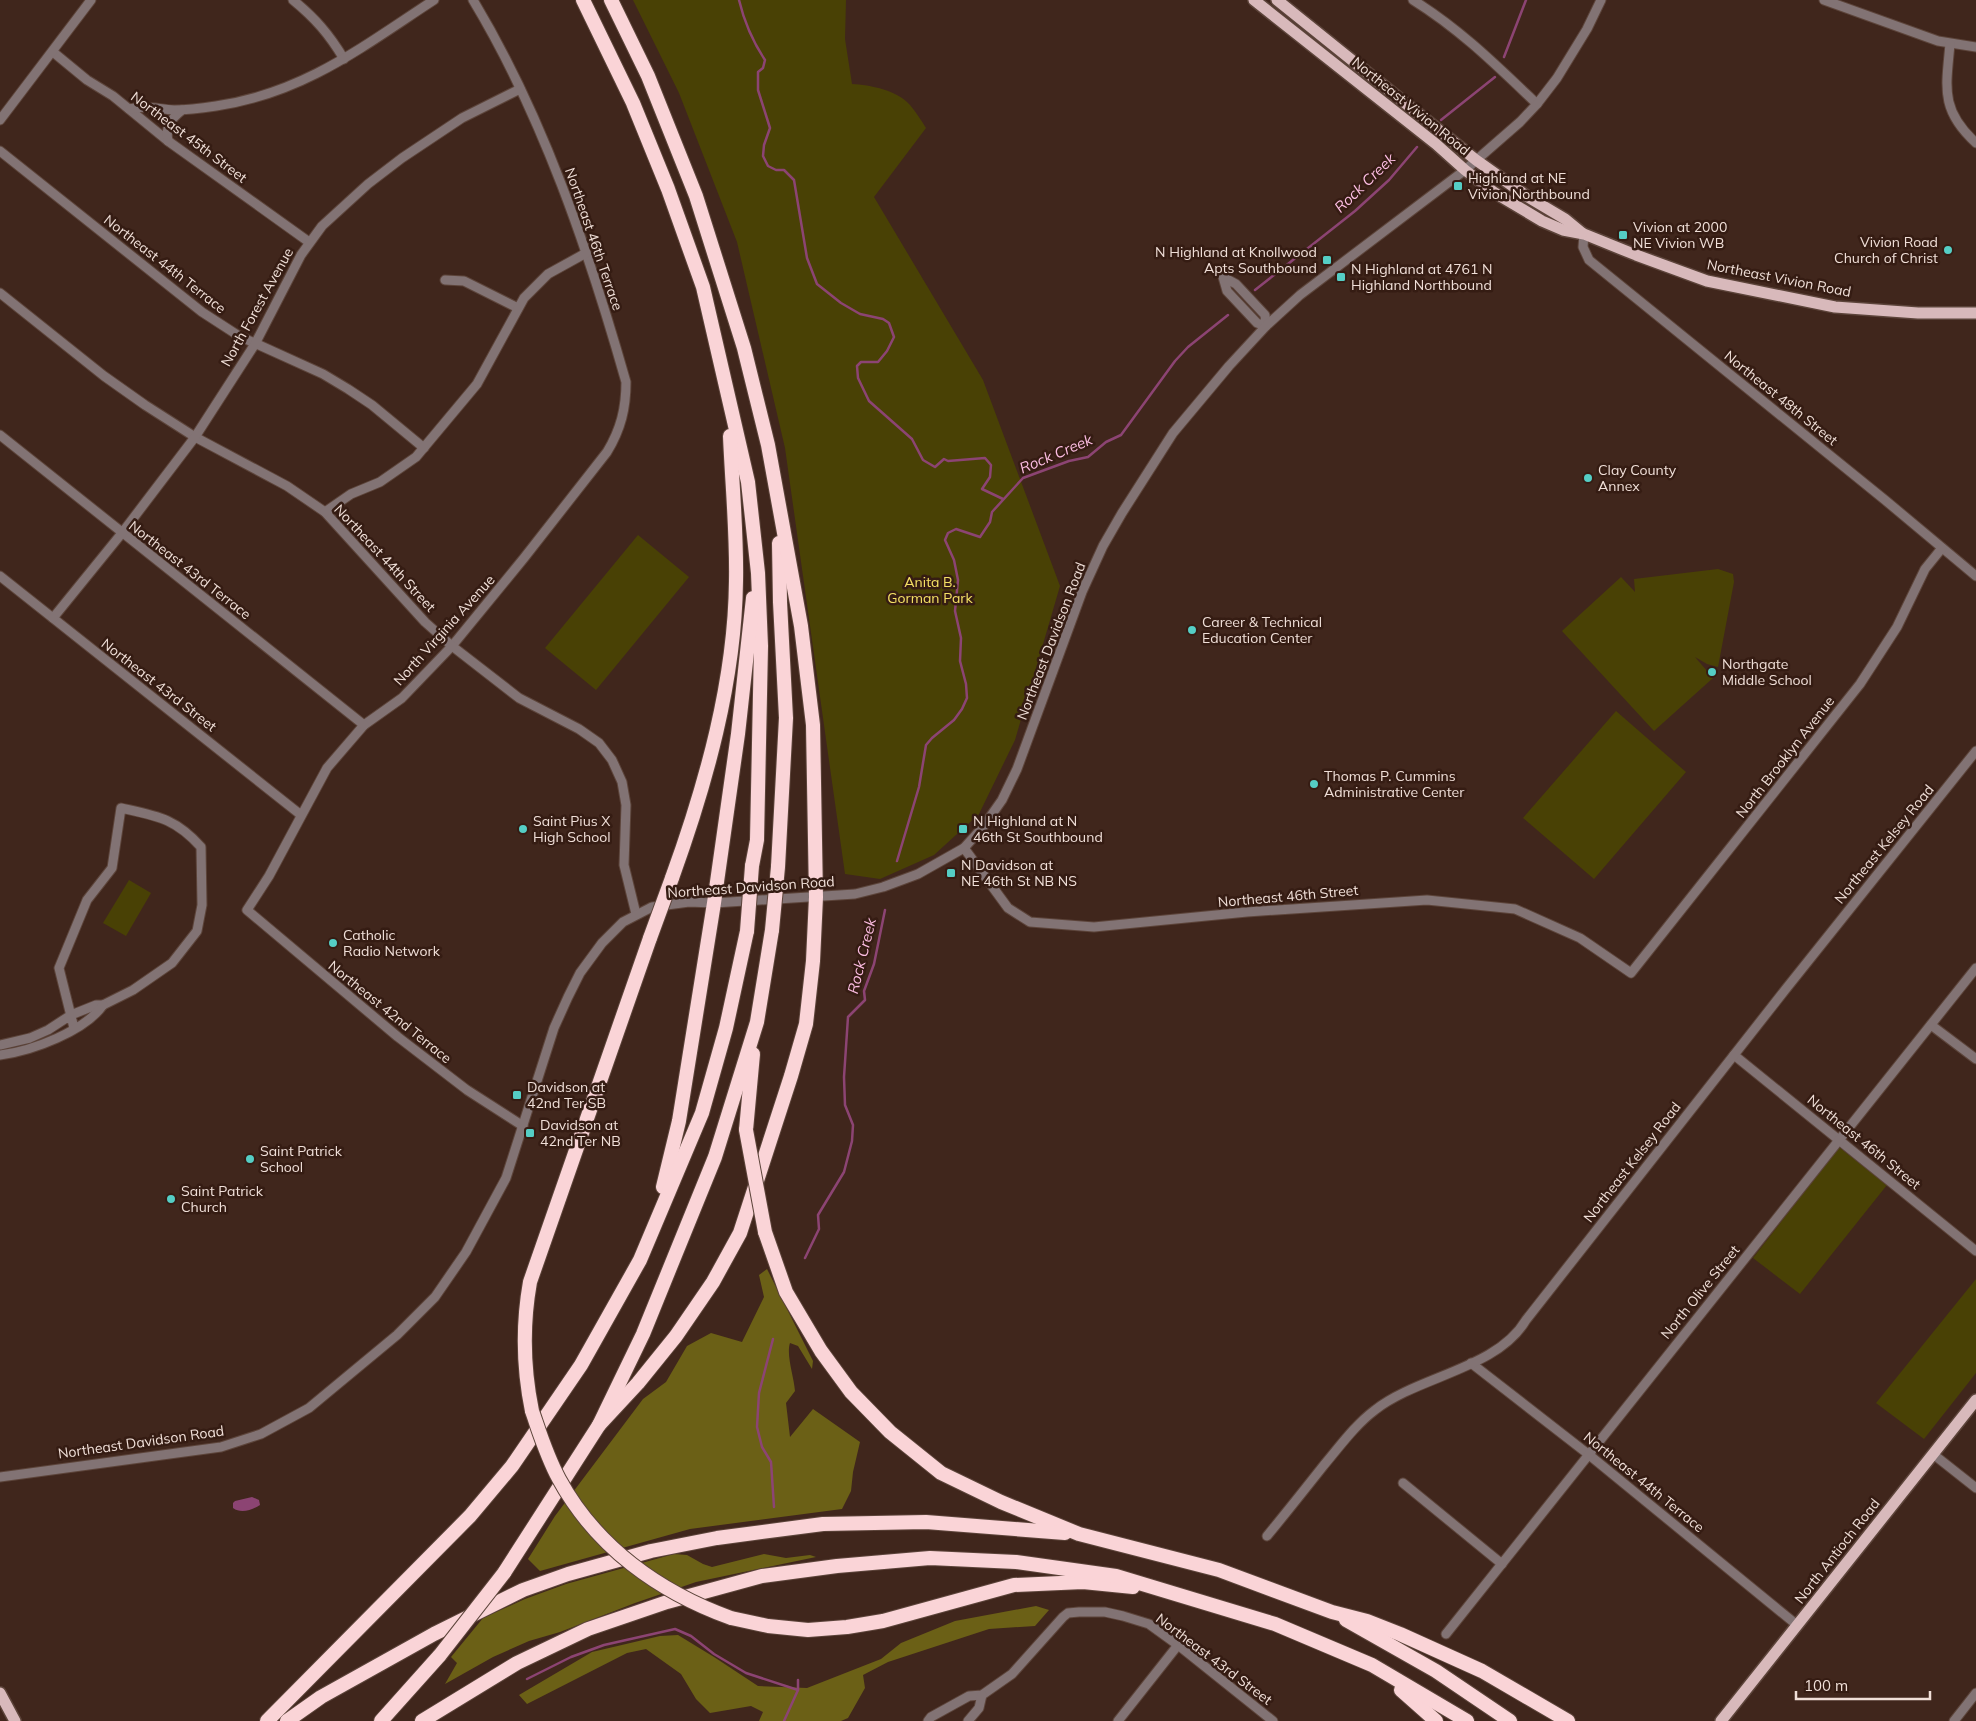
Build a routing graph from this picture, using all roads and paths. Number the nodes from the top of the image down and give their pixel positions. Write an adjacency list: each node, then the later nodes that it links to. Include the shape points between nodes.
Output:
1 (91, 0): 14 (street)
2 (293, 0): 15 (street, via 330,35)
3 (434, 0): 15 (street)
4 (473, 0): 16 (street, Northeast 46th Terrace)
5 (583, 0): 35 (highway, via 633,103 668,189 703,287)
6 (611, 0): 40 (highway, via 648,76 696,196 744,348)
7 (1254, 0): 25 (main road, Northeast Vivion Road)
8 (1278, 0): 24 (main road, Northeast Vivion Road)
9 (1413, 0): 17 (street, via 1463,34)
10 (1600, 0): 17 (street, Northeast Davidson Road, via 1587,29)
11 (1824, 0): 12 (street)
12 (1950, 44): 13 (street); 22 (street, via 1946,88 1951,111 1965,133)
13 (1976, 46)
14 (53, 52): 18 (street, Northeast 45th Street); 20 (street)
15 (344, 59): 19 (street, via 272,93 225,105)
16 (520, 89): 27 (street, North Forest Avenue, via 462,118 402,158 336,212); 28 (street, Northeast 46th Terrace, via 567,197)
17 (1537, 104): 24 (street, Northeast Davidson Road)
18 (129, 109): 19 (street, via 143,106); 21 (street, Northeast 45th Street)
19 (183, 110): 21 (street, via 170,120)
20 (0, 120)
21 (168, 141): 27 (street, Northeast 45th Street)
22 (1976, 143)
23 (0, 151): 34 (street, Northeast 44th Terrace, via 202,312)
24 (1476, 160): 25 (street, Northeast Davidson Road); 26 (main road, Northeast Vivion Road)
25 (1465, 170): 26 (main road, Northeast Vivion Road, via 1542,221); 33 (street, Northeast Davidson Road, via 1330,270)
26 (1584, 234): 32 (main road, Northeast Vivion Road, via 1707,281 1835,307 1918,313); 43 (street, Northeast 48th Street, via 1583,247 1589,260)
27 (309, 242): 34 (street, North Forest Avenue)
28 (586, 253): 31 (street, via 548,274); 36 (street, Northeast 46th Terrace, via 626,382)
29 (445, 280): 31 (street, via 464,281)
30 (0, 292): 38 (street, Northeast 44th Street, via 104,376)
31 (518, 308): 39 (street, via 477,384)
32 (1976, 312)
33 (1266, 326): 33 (street, via 1266,315 1236,284 1223,277 1227,290 1257,323); 52 (street, Northeast Davidson Road, via 1173,433 1122,513 1082,592 1017,769 1002,800)
34 (255, 344): 38 (street, North Forest Avenue); 39 (street, Northeast 44th Terrace, via 323,374 348,389)
35 (729, 403): 44 (highway, via 748,482); 83 (highway, bridge, via 736,582 732,633 717,728 692,822 530,1282 525,1310 526,1384 546,1452 584,1518 620,1555 648,1578 689,1602 731,1618 808,1630 883,1621 1014,1585 1083,1582)
36 (624, 413): 48 (street, North Virginia Avenue, via 607,452)
37 (0, 435): 42 (street, Northeast 43rd Terrace)
38 (195, 437): 41 (street, Northeast 44th Street, via 287,486); 42 (street, North Forest Avenue)
39 (424, 448): 41 (street, via 380,482 351,494)
40 (778, 499): 53 (highway, via 801,626 813,725); 61 (highway, bridge, via 786,718 772,930)
41 (325, 512): 48 (street, Northeast 44th Street, via 425,622)
42 (122, 533): 47 (street, North Forest Avenue); 49 (street, Northeast 43rd Terrace)
43 (1942, 548): 46 (street, Northeast 48th Street); 58 (street, North Brooklyn Avenue, via 1925,569 1897,627 1860,684)
44 (758, 573): 54 (highway, via 751,606 738,734); 71 (highway, bridge, via 761,646 757,840 747,931 726,1028 702,1113)
45 (0, 576): 47 (street, Northeast 43rd Street)
46 (1976, 576)
47 (53, 618): 51 (street, Northeast 43rd Street)
48 (452, 646): 49 (street, North Virginia Avenue, via 402,698); 56 (street, Northeast 44th Street, via 519,698 591,736 606,750 622,782 625,799 624,865)
49 (364, 725): 51 (street, North Virginia Avenue, via 327,768)
50 (1976, 751): 66 (street, Northeast Kelsey Road)
51 (300, 815): 55 (street, North Virginia Avenue, via 269,876)
52 (964, 848): 53 (street, Northeast Davidson Road, via 918,874 883,887 855,894); 58 (street, Northeast 46th Street, via 1008,908 1030,922 1094,927 1247,912 1427,900 1516,910 1580,938)
53 (816, 897): 54 (street, Northeast Davidson Road); 74 (highway, via 806,1024 740,1233 713,1282 676,1336)
54 (714, 903): 56 (street, Northeast Davidson Road, via 680,903); 71 (highway, via 677,1130 658,1206)
55 (247, 910): 68 (street, Northeast 42nd Terrace, via 398,1037 461,1086)
56 (636, 914): 68 (street, Northeast Davidson Road, via 623,922 602,944 580,973 554,1028)
57 (1976, 968): 62 (street, North Olive Street)
58 (1632, 973)
59 (103, 1005): 60 (street); 60 (street, via 172,964 197,931 202,905 201,847 172,822 121,808 112,868 87,900 59,968); 63 (street, via 97,1014)
60 (71, 1016): 63 (street); 64 (street, via 30,1038)
61 (756, 1022): 74 (highway, via 715,1157 643,1334); 80 (highway, bridge, via 746,1130 765,1232 786,1292 821,1351 851,1392 890,1432 942,1474)
62 (1932, 1025): 67 (street); 69 (street, North Olive Street)
63 (74, 1028): 65 (street, via 34,1047)
64 (0, 1044)
65 (0, 1055)
66 (1734, 1055): 69 (street, Northeast 46th Street); 72 (street, Northeast Kelsey Road, via 1516,1336)
67 (1976, 1059)
68 (522, 1126): 77 (street, Northeast Davidson Road, via 506,1178 466,1252 436,1297 397,1335 309,1408 267,1431 221,1446)
69 (1840, 1140): 70 (street, Northeast 46th Street); 75 (street, North Olive Street)
70 (1976, 1251)
71 (640, 1260): 93 (highway, via 582,1365 512,1466 470,1516)
72 (1471, 1363): 75 (street, Northeast 44th Terrace); 81 (street, Northeast Kelsey Road, via 1389,1400 1375,1410 1346,1438)
73 (1976, 1400): 76 (main road, North Antioch Road)
74 (599, 1425): 95 (highway, bridge, via 504,1573 440,1655)
75 (1588, 1454): 82 (street, North Olive Street); 85 (street, Northeast 44th Terrace)
76 (1933, 1454): 79 (street); 85 (main road, North Antioch Road)
77 (0, 1477)
78 (1404, 1482): 82 (street)
79 (1976, 1488)
80 (1079, 1534): 84 (highway, via 1219,1570); 94 (highway, via 926,1522 823,1524 717,1538 651,1551 523,1590 434,1634 321,1697)
81 (1267, 1536)
82 (1502, 1564): 86 (street, North Olive Street)
83 (1166, 1591): 88 (highway, via 1275,1624); 96 (highway, via 1116,1576 1016,1562 930,1558 762,1576 667,1602 588,1629 517,1663)
84 (1332, 1612): 103 (highway, via 1436,1671); 104 (highway, via 1367,1621 1450,1655)
85 (1797, 1625): 105 (main road, North Antioch Road)
86 (1446, 1634)
87 (1178, 1645): 91 (street, Northeast 43rd Street, via 1150,1624 1123,1616 1105,1612 1068,1613 1012,1674); 99 (street); 100 (street, Northeast 43rd Street)
88 (1372, 1665): 101 (highway); 102 (highway)
89 (0, 1693): 92 (main road)
90 (1976, 1693): 106 (street)
91 (982, 1695): 97 (street, via 969,1696); 98 (street, via 979,1708)
92 (12, 1720)
93 (267, 1721)
94 (287, 1721)
95 (381, 1721)
96 (422, 1721)
97 (928, 1721)
98 (968, 1721)
99 (1118, 1721)
100 (1273, 1721)
101 (1436, 1721)
102 (1466, 1721)
103 (1510, 1721)
104 (1568, 1721)
105 (1721, 1721)
106 (1954, 1721)

